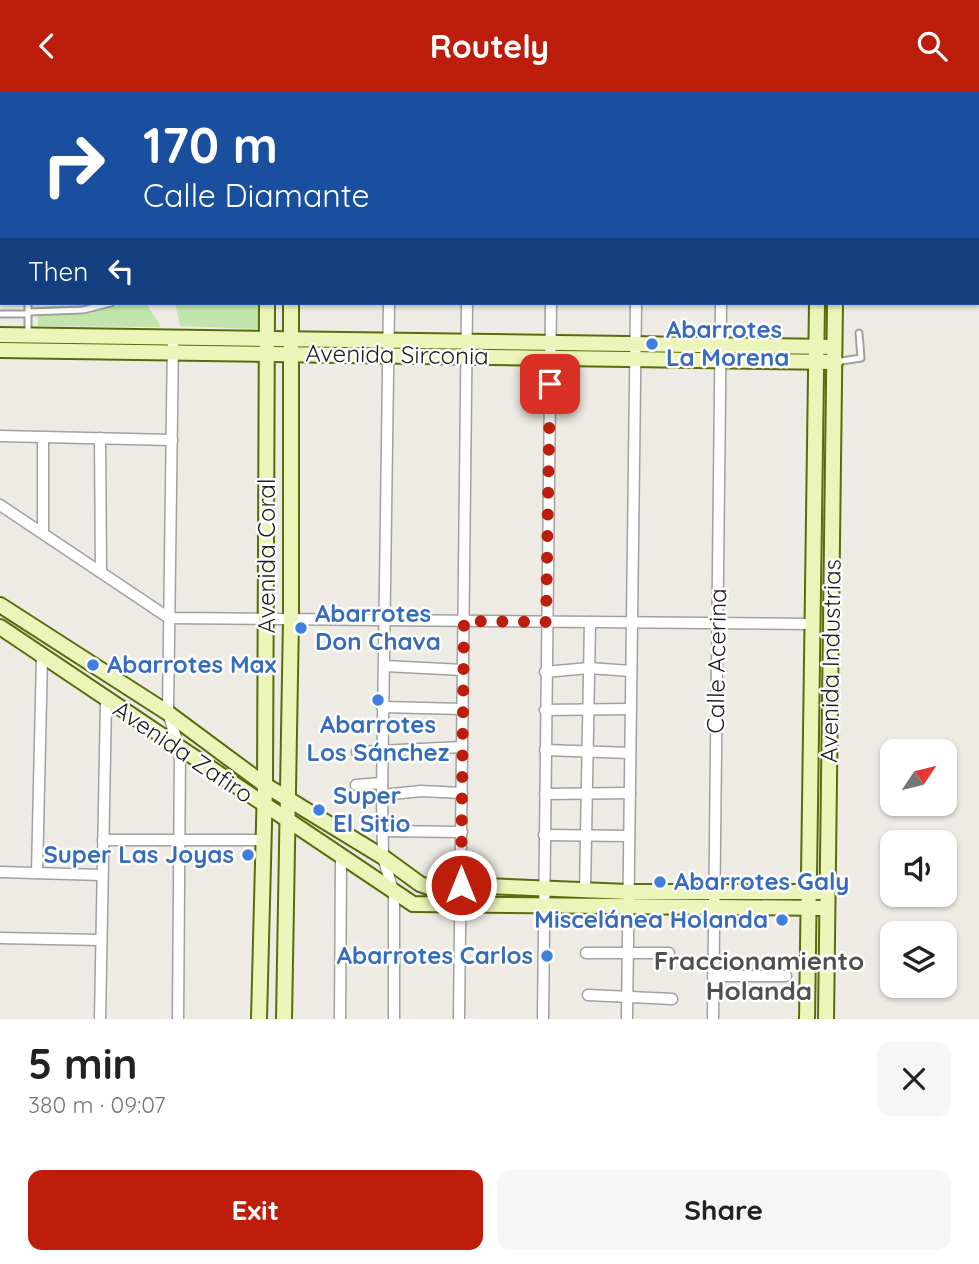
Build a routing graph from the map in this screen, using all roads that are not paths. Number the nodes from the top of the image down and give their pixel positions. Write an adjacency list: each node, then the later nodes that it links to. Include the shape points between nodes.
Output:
1 (27, 305): 12 (lane)
2 (103, 305): 12 (lane)
3 (267, 305): 16 (street, Avenida Coral)
4 (290, 305): 17 (street, Avenida Coral)
5 (389, 305): 20 (street)
6 (467, 305): 22 (street)
7 (551, 305): 23 (street)
8 (636, 305): 24 (street)
9 (721, 305): 25 (street, Calle Acerina)
10 (817, 305): 28 (street, Avenida Industrias)
11 (835, 305): 29 (street, Avenida Industrias)
12 (27, 313): 13 (lane); 18 (lane)
13 (0, 314)
14 (859, 333): 29 (lane, via 861,358)
15 (0, 335): 18 (street, Avenida Sirconia)
16 (266, 338): 17 (street, Avenida Sirconia); 19 (street, Avenida Sirconia); 26 (street, Avenida Coral)
17 (290, 338): 20 (street, Avenida Sirconia); 27 (street, Avenida Coral)
18 (28, 343): 19 (street, Avenida Sirconia); 21 (street, Avenida Sirconia)
19 (173, 345): 26 (street, Avenida Sirconia); 33 (street)
20 (387, 348): 22 (street, Avenida Sirconia); 27 (street, Avenida Sirconia); 41 (street)
21 (0, 350)
22 (467, 350): 23 (street, Avenida Sirconia); 42 (street)
23 (551, 351): 24 (street, Avenida Sirconia); 43 (street)
24 (635, 352): 25 (street, Avenida Sirconia); 45 (street)
25 (721, 353): 28 (street, Avenida Sirconia); 46 (street, Calle Acerina)
26 (267, 354): 27 (street, Avenida Sirconia); 39 (street, Avenida Coral)
27 (290, 354): 40 (street, Avenida Coral)
28 (817, 354): 29 (street, Avenida Sirconia); 47 (street, Avenida Industrias)
29 (835, 354): 99 (street, Avenida Industrias)
30 (0, 436): 32 (street)
31 (100, 438): 32 (street); 33 (street); 36 (street)
32 (43, 439): 35 (street)
33 (172, 440): 38 (street)
34 (0, 505): 35 (street)
35 (43, 534): 36 (street)
36 (101, 572): 38 (street)
37 (0, 605): 61 (street, Avenida Zafiro)
38 (169, 618): 39 (street); 61 (street)
39 (267, 619): 40 (street); 70 (street, Avenida Coral)
40 (290, 619): 41 (street); 77 (street, Avenida Coral)
41 (386, 621): 42 (street); 50 (street)
42 (464, 621): 43 (street); 52 (street)
43 (546, 622): 44 (street); 54 (street)
44 (590, 622): 45 (street); 51 (street)
45 (632, 623): 46 (street); 53 (street)
46 (718, 623): 47 (street); 96 (street, Calle Acerina)
47 (813, 625): 97 (street, Avenida Industrias)
48 (0, 627): 49 (street, Avenida Zafiro)
49 (42, 656): 55 (street, Avenida Zafiro); 91 (street)
50 (385, 666): 52 (street); 56 (street)
51 (589, 668): 53 (street); 54 (street); 60 (street)
52 (463, 670): 57 (street)
53 (631, 671): 58 (street)
54 (545, 672): 59 (street)
55 (106, 700): 63 (street, Avenida Zafiro); 85 (street)
56 (382, 707): 57 (street); 65 (street)
57 (463, 709): 62 (street)
58 (631, 709): 60 (street); 68 (street)
59 (545, 710): 60 (street); 64 (street)
60 (588, 711): 66 (street)
61 (168, 713): 63 (street); 70 (street, Avenida Zafiro)
62 (463, 747): 65 (street); 72 (street)
63 (180, 750): 78 (street, Avenida Zafiro); 86 (street)
64 (545, 750): 66 (street); 75 (street)
65 (383, 751): 67 (street); 69 (street)
66 (587, 752): 68 (street); 73 (street)
67 (357, 753)
68 (630, 753): 74 (street)
69 (382, 783): 71 (street); 76 (street)
70 (265, 785): 77 (street, Avenida Zafiro); 78 (street, Avenida Coral)
71 (356, 785)
72 (462, 793): 76 (street); 81 (street)
73 (587, 793): 74 (street); 75 (street); 84 (street)
74 (630, 793): 83 (street)
75 (545, 794): 82 (street)
76 (382, 795): 80 (street)
77 (286, 796): 79 (street, Avenida Coral); 89 (street, Avenida Zafiro)
78 (263, 806): 79 (street, Avenida Zafiro); 87 (street, Avenida Coral)
79 (286, 818): 88 (street, Avenida Zafiro); 120 (street, Avenida Coral)
80 (382, 831): 81 (street); 89 (street)
81 (461, 832): 93 (street)
82 (544, 835): 84 (street); 94 (street)
83 (629, 836): 84 (street); 98 (street)
84 (586, 837): 95 (street)
85 (103, 839): 86 (street); 92 (street)
86 (179, 839): 87 (street); 118 (street)
87 (261, 840): 119 (street, Avenida Coral)
88 (341, 857): 100 (street, Avenida Zafiro); 121 (street)
89 (383, 857): 93 (street, Avenida Zafiro, via 431,888); 100 (street)
90 (0, 872): 91 (street)
91 (37, 873): 92 (street)
92 (102, 874): 108 (street)
93 (461, 885): 94 (street, Avenida Zafiro); 101 (street)
94 (544, 888): 95 (street, Avenida Zafiro); 102 (street)
95 (585, 890): 98 (street, Avenida Zafiro)
96 (714, 890): 97 (street, Avenida Zafiro); 98 (street, Avenida Zafiro); 104 (street, Calle Acerina)
97 (808, 891): 99 (street, Avenida Zafiro); 105 (street, Avenida Industrias)
98 (628, 892): 103 (street)
99 (827, 892): 106 (street, Avenida Industrias)
100 (394, 894): 101 (street, Avenida Zafiro, via 430,907); 122 (street)
101 (461, 904): 102 (street, Avenida Zafiro); 123 (street)
102 (544, 906): 103 (street, Avenida Zafiro); 124 (street)
103 (628, 908): 104 (street, Avenida Zafiro); 110 (street)
104 (714, 908): 105 (street, Avenida Zafiro); 112 (street, Calle Acerina)
105 (808, 908): 106 (street, Avenida Zafiro); 127 (street, Avenida Industrias)
106 (827, 908): 128 (street, Avenida Industrias)
107 (0, 938): 108 (street)
108 (100, 940): 117 (street)
109 (586, 953): 110 (street)
110 (628, 953): 111 (street); 115 (street)
111 (669, 953)
112 (713, 976): 113 (street); 126 (street, Calle Acerina)
113 (786, 976)
114 (587, 995): 115 (street)
115 (627, 997): 116 (street); 125 (street)
116 (673, 999)
117 (100, 1019)
118 (178, 1019)
119 (259, 1019)
120 (284, 1019)
121 (340, 1019)
122 (394, 1019)
123 (460, 1019)
124 (543, 1019)
125 (627, 1019)
126 (713, 1019)
127 (807, 1019)
128 (826, 1019)

